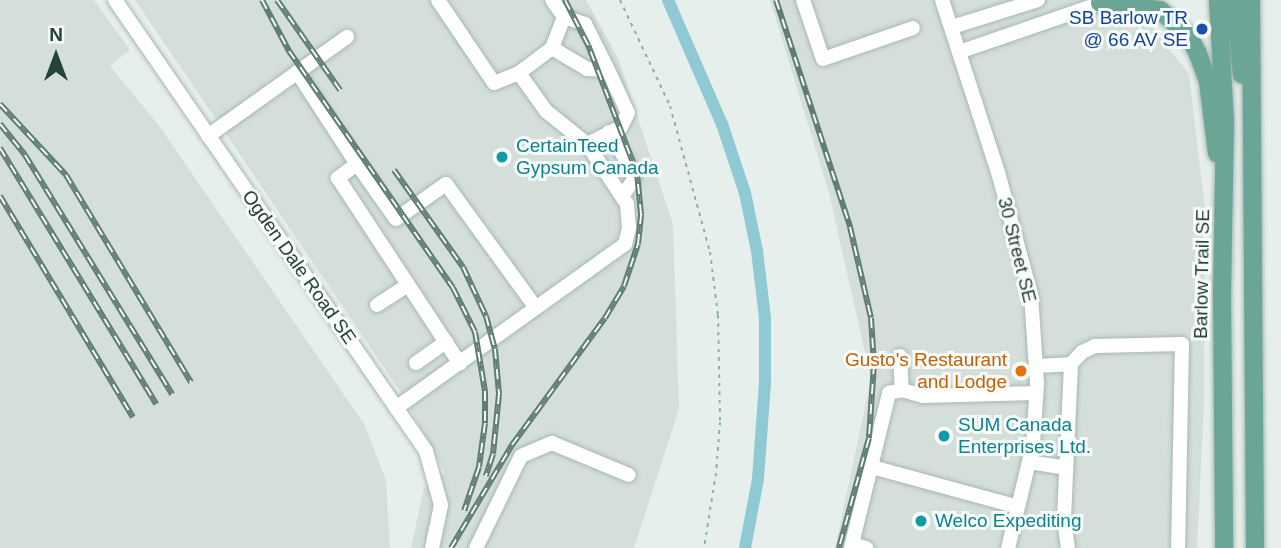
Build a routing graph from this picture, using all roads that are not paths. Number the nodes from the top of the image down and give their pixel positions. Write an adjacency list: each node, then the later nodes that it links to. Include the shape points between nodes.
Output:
1 (115, 0): 21 (street, Ogden Dale Road SE)
2 (438, 0): 19 (street, via 494,83)
3 (552, 0): 11 (street)
4 (803, 0): 13 (street, via 823,59)
5 (942, 0): 12 (street, 30 Street SE)
6 (1038, 0): 12 (street)
7 (1218, 0): 25 (main road, Barlow Trail SE)
8 (1234, 0): 22 (main road)
9 (1251, 0): 22 (main road)
10 (1106, 2): 16 (street); 25 (main road, via 1160,10 1188,35 1208,82)
11 (564, 17): 15 (street); 17 (street, via 585,24)
12 (952, 27): 16 (street, 30 Street SE)
13 (913, 28)
14 (347, 37): 18 (street)
15 (552, 48): 17 (street, via 587,69); 19 (street)
16 (959, 52): 35 (street, 30 Street SE, via 1031,295)
17 (608, 70): 20 (street, via 628,113 621,127)
18 (297, 72): 21 (street); 24 (street)
19 (519, 73): 23 (street, via 546,111)
20 (610, 132): 23 (street); 26 (street, via 634,173 634,181)
21 (208, 136): 38 (street, Ogden Dale Road SE)
22 (1252, 138): 51 (main road)
23 (587, 144): 26 (street)
24 (357, 164): 27 (street, via 338,178); 29 (street, via 396,219 446,184)
25 (1224, 185): 50 (main road, Barlow Trail SE)
26 (622, 195): 29 (street, via 629,228 625,244)
27 (408, 285): 28 (street); 30 (street)
28 (377, 305)
29 (536, 308): 33 (street)
30 (446, 342): 32 (street); 33 (street)
31 (900, 356): 36 (street)
32 (416, 363)
33 (460, 364): 38 (street)
34 (1071, 364): 35 (street); 41 (street); 49 (street, via 1096,346 1182,344)
35 (1035, 366): 37 (street, 30 Street SE)
36 (902, 390): 37 (street, via 923,396); 40 (street, via 889,393)
37 (1036, 393): 39 (street, 30 Street SE)
38 (396, 408): 45 (street, Ogden Dale Road SE, via 426,451 441,505)
39 (1028, 462): 41 (street); 43 (street, 30 Street SE)
40 (872, 467): 43 (street); 44 (street)
41 (1066, 468): 48 (street)
42 (629, 475): 46 (street, via 552,443 521,456)
43 (1018, 507): 47 (street, 30 Street SE)
44 (856, 547)
45 (432, 548)
46 (476, 548)
47 (1008, 548)
48 (1068, 548)
49 (1178, 548)
50 (1224, 548)
51 (1255, 548)

